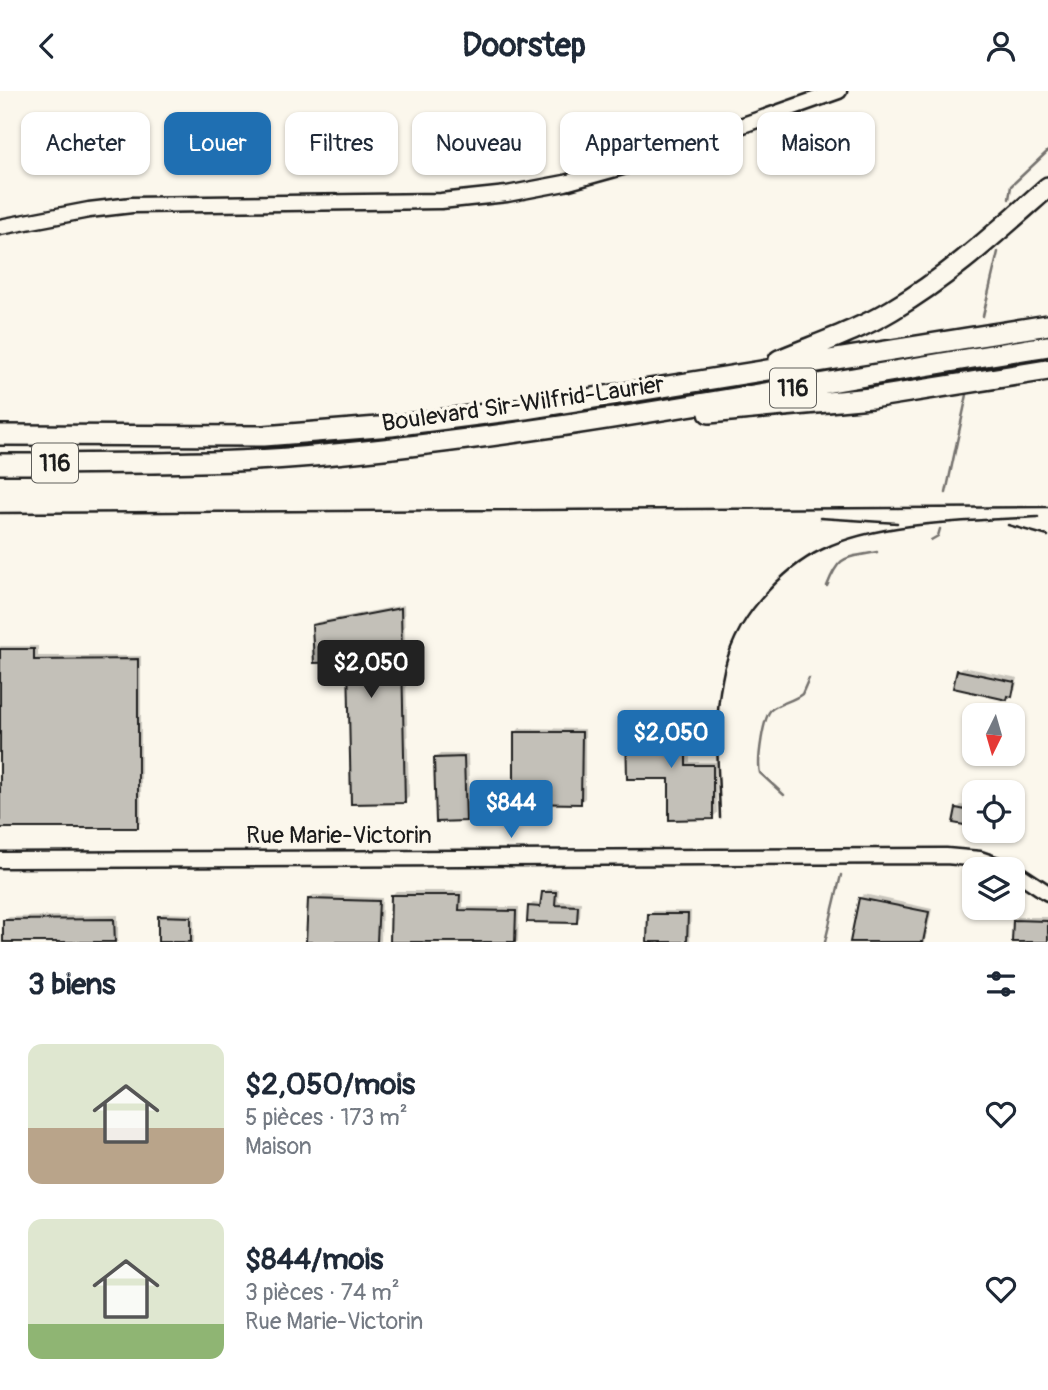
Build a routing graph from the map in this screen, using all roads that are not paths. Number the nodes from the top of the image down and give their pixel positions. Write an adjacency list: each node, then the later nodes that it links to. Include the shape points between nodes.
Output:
1 (839, 91): 3 (street, via 633,164 507,194 441,201 132,205)
2 (1048, 187): 7 (highway, via 971,255 902,304)
3 (0, 227)
4 (1048, 325): 7 (highway, Boulevard Sir-Wilfrid-Laurier / 116)
5 (1048, 346): 8 (highway, Boulevard Sir-Wilfrid-Laurier / 116)
6 (1048, 370): 8 (highway, via 871,398)
7 (753, 372): 9 (highway, Boulevard Sir-Wilfrid-Laurier / 116, via 515,410 308,434)
8 (537, 429): 10 (highway, Boulevard Sir-Wilfrid-Laurier / 116, via 296,457)
9 (0, 435)
10 (0, 464)
11 (962, 857): 12 (street, Rue Marie-Victorin)
12 (0, 860)
13 (1025, 878): 14 (street, Rue Marie-Victorin)
14 (1048, 893)

